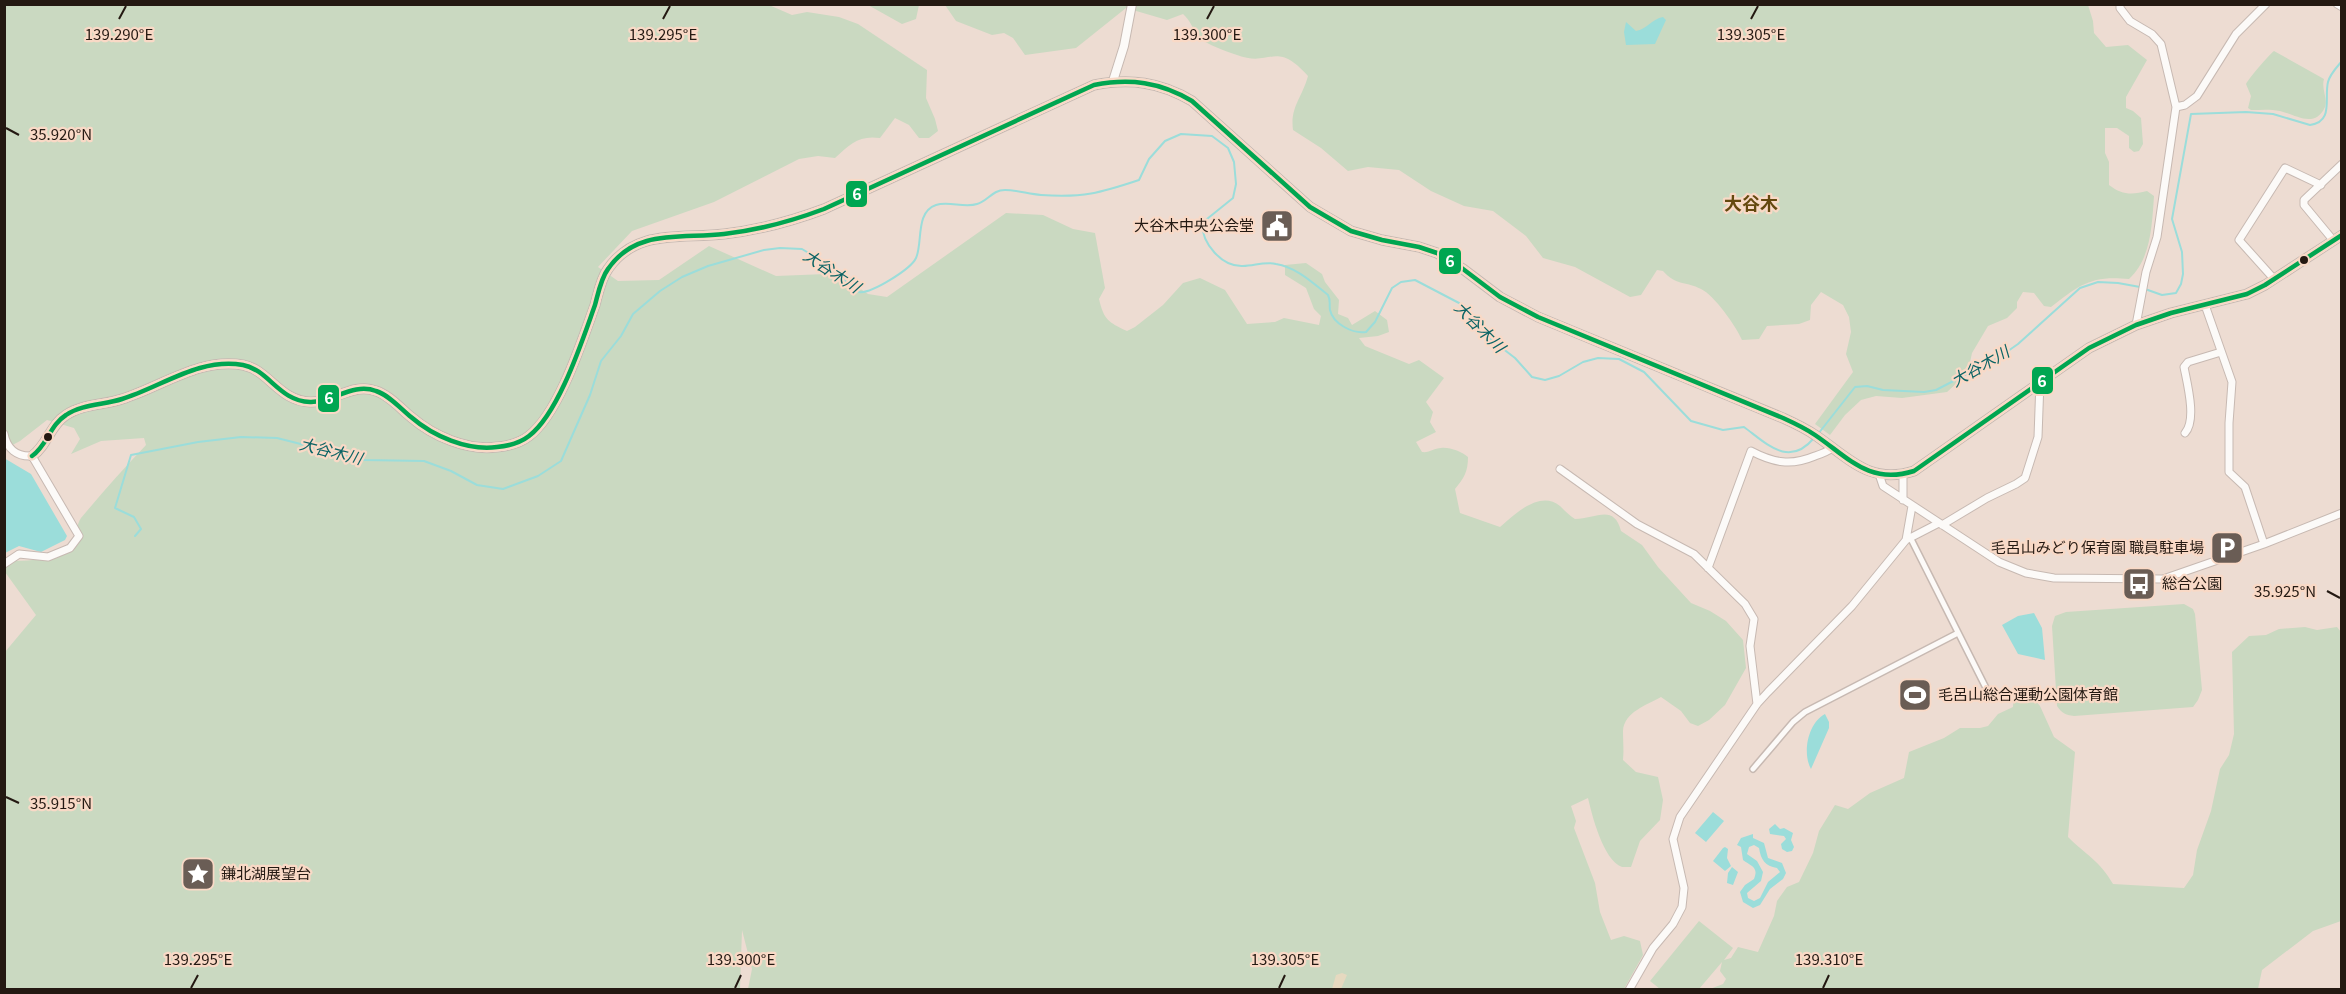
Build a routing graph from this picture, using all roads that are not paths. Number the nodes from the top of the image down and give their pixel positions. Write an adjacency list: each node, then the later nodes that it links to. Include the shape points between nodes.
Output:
1 (1132, 4): 6 (street)
2 (2120, 4): 7 (street, via 2130,21 2161,44)
3 (2266, 4): 7 (street, via 2236,34 2197,96)
4 (2337, 4): 5 (street)
5 (2342, 7)
6 (1113, 81): 18 (main road, via 1156,84 1192,101 1310,207 1331,221 1366,236 1437,253 1500,297 1538,317 1782,418); 19 (main road, via 1094,85 788,222 723,234 664,236 626,249 607,270 579,351 551,407 534,431 514,444 494,448 446,439 375,390 358,390 311,403 296,400 246,365 225,363 194,369 126,398 77,409 60,419)
7 (2176, 107): 13 (street, via 2157,237)
8 (2342, 164): 9 (street)
9 (2321, 185): 10 (street, via 2304,200 2304,205); 11 (street, via 2285,168 2239,240)
10 (2337, 238): 11 (main road)
11 (2274, 279): 12 (main road, via 2247,294)
12 (2205, 305): 13 (main road); 14 (street)
13 (2136, 325): 15 (main road, via 2089,348)
14 (2221, 352): 16 (street, via 2188,362 2184,367 2190,400 2190,426); 28 (street, via 2232,391 2229,472 2245,487)
15 (2040, 381): 22 (main road, via 1914,471); 26 (street, via 2038,437 2025,477)
16 (2185, 433)
17 (4, 434): 19 (street, via 12,451)
18 (1832, 448): 21 (main road, via 1859,468); 30 (street, via 1791,463 1775,462 1751,451)
19 (32, 456): 29 (street, via 78,536 70,548 48,557 19,554)
20 (1560, 469): 30 (street, via 1637,524 1694,554)
21 (1879, 474): 22 (main road); 23 (street, via 1882,486)
22 (1903, 474): 23 (street)
23 (1903, 500): 24 (street)
24 (1912, 506): 26 (street); 27 (street)
25 (2342, 513): 28 (street)
26 (1940, 524): 27 (street); 28 (street, via 2012,568 2054,578 2163,579)
27 (1908, 538): 31 (street); 33 (street, via 1852,606)
28 (2264, 543)
29 (4, 564)
30 (1708, 568): 33 (street, via 1745,604 1754,619 1750,646)
31 (1958, 633): 32 (street); 34 (street, via 1805,712)
32 (1986, 688)
33 (1757, 704): 35 (street, via 1680,817 1673,838 1684,888 1682,907)
34 (1753, 769)
35 (1629, 990)

